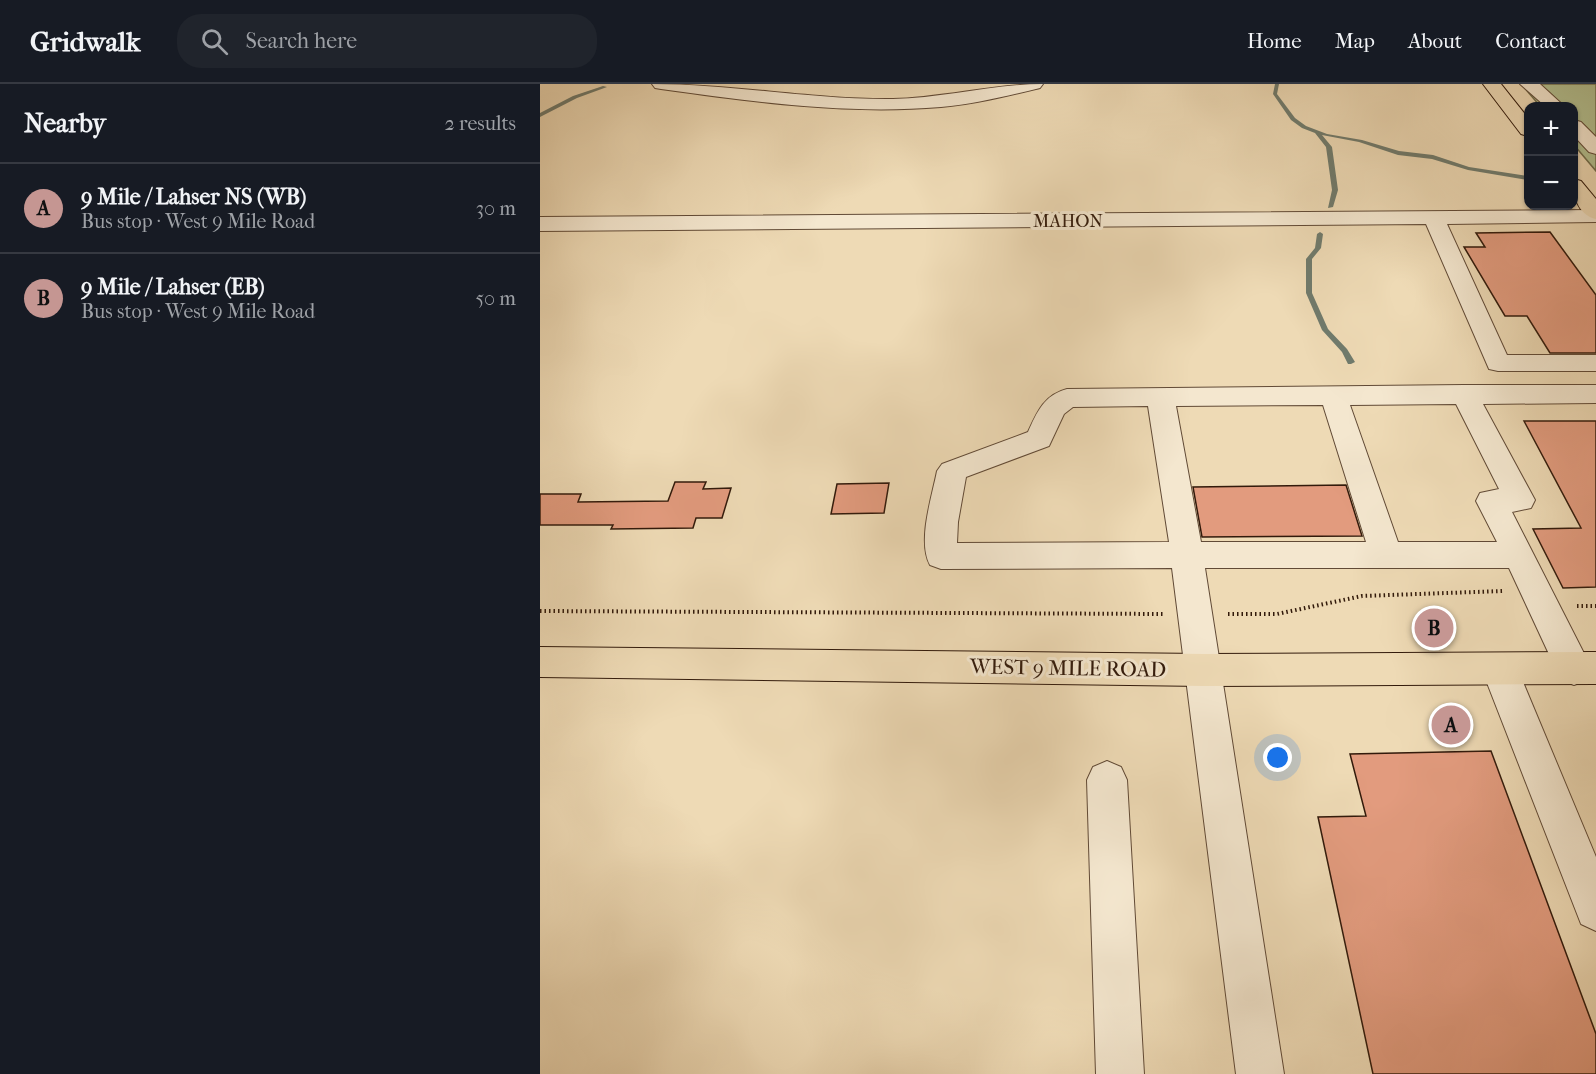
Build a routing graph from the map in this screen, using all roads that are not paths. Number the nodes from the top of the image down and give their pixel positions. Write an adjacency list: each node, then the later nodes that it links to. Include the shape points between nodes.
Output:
1 (661, 84): 2 (street, via 794,100 886,105 967,99)
2 (1034, 84)
3 (1492, 84): 6 (main road)
4 (1529, 84): 5 (street)
5 (1550, 102)
6 (1524, 124)
7 (1578, 130): 8 (street)
8 (1596, 148)
9 (1578, 190): 10 (main road)
10 (1596, 215): 11 (street, MAHON)
11 (1434, 219): 12 (street, MAHON); 13 (street)
12 (540, 224)
13 (1498, 363): 14 (street); 15 (street)
14 (1596, 363)
15 (1515, 393): 16 (street); 17 (street)
16 (1464, 394): 18 (street); 22 (street, via 1520,500 1491,501)
17 (1596, 394)
18 (1333, 395): 19 (street); 21 (street)
19 (1160, 396): 20 (street); 20 (street, via 1067,398 1052,409 1039,439 952,471 942,522 941,556)
20 (1187, 555): 21 (street); 25 (street)
21 (1386, 555): 22 (street)
22 (1519, 555): 24 (street)
23 (540, 662): 25 (main road, WEST 9 MILE ROAD)
24 (1585, 669): 26 (main road, WEST 9 MILE ROAD)
25 (1204, 670): 26 (main road, WEST 9 MILE ROAD); 30 (street)
26 (1500, 670): 28 (street)
27 (1107, 780): 29 (street)
28 (1596, 909)
29 (1120, 1074)
30 (1260, 1074)

